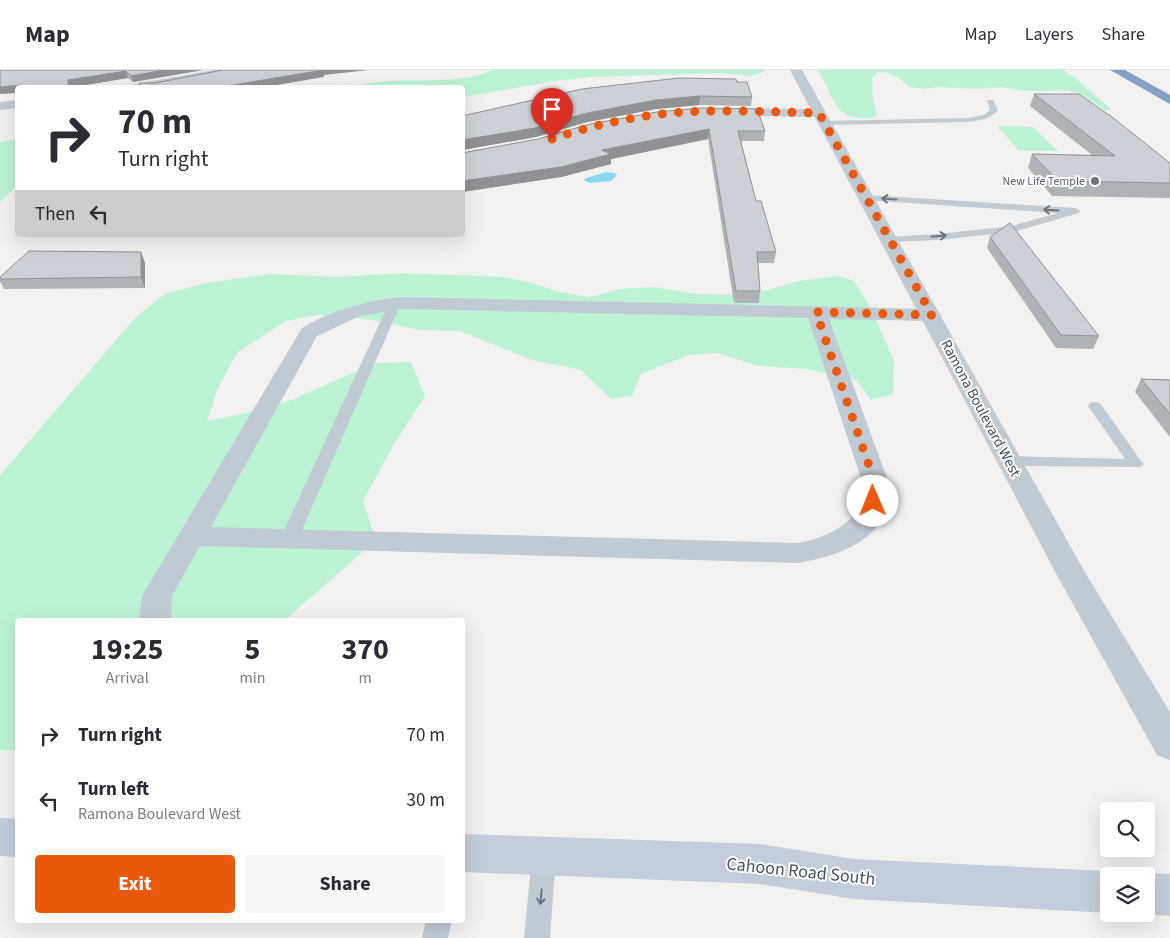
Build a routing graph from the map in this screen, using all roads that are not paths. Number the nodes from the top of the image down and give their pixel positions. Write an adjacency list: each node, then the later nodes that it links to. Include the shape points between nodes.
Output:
1 (234, 70): 5 (street)
2 (796, 70): 11 (street, Ramona Boulevard West)
3 (1116, 70): 6 (highway)
4 (1125, 70): 6 (highway)
5 (151, 85)
6 (1170, 99)
7 (990, 102): 11 (lane, via 994,110 990,114 968,120)
8 (15, 104): 9 (street)
9 (0, 106)
10 (709, 112): 11 (street)
11 (822, 118): 12 (street, Ramona Boulevard West)
12 (866, 198): 13 (street, Ramona Boulevard West); 13 (lane, one-way to 12, via 1013,229 1075,211)
13 (890, 239): 16 (street, Ramona Boulevard West)
14 (395, 303): 15 (street); 19 (street, via 358,310 329,320 309,332); 20 (lane)
15 (816, 312): 16 (street); 20 (street, via 874,480 873,501 864,523 838,541 799,553)
16 (932, 315): 18 (street, Ramona Boulevard West)
17 (1095, 406): 18 (lane, via 1136,464)
18 (1010, 461): 22 (street, Ramona Boulevard West, via 1074,580)
19 (192, 536): 20 (street); 21 (street, via 157,596)
20 (289, 539)
21 (155, 618)
22 (1170, 744)
23 (0, 837): 24 (main road)
24 (15, 838)
25 (465, 853): 26 (main road, Cahoon Road South)
26 (544, 856): 27 (main road, Cahoon Road South, via 761,864 853,879); 32 (lane, one-way to 32)
27 (1100, 892)
28 (1155, 894): 29 (main road)
29 (1170, 895)
30 (438, 923): 31 (lane)
31 (436, 938)
32 (537, 938)

